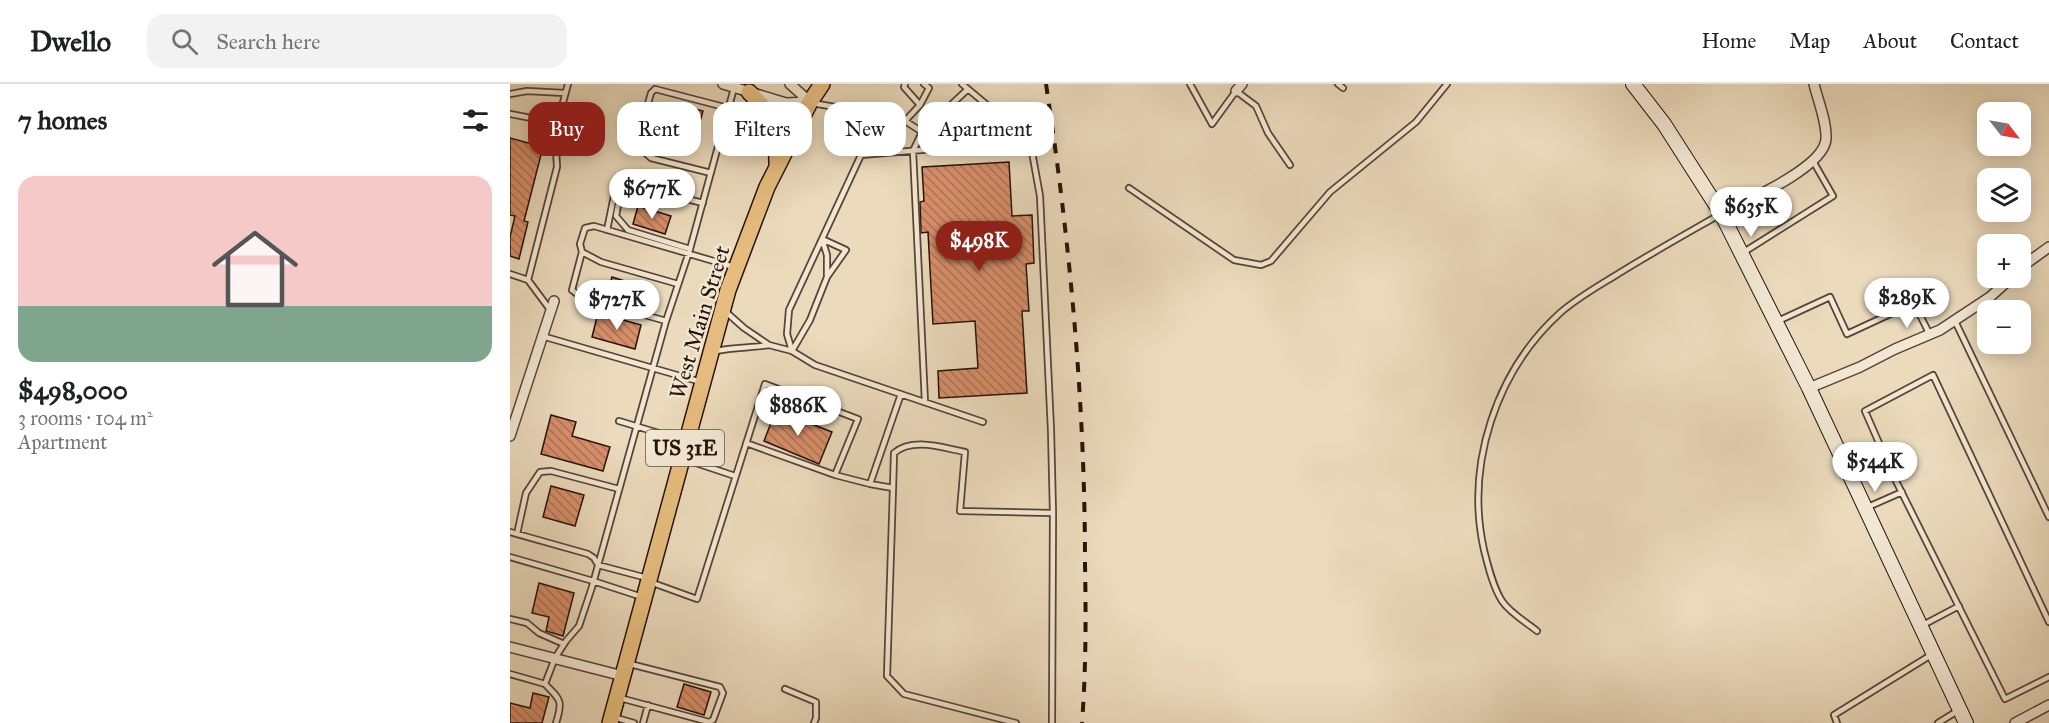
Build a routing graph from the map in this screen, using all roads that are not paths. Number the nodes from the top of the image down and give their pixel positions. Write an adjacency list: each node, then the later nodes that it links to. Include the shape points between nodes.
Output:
1 (568, 84): 18 (lane)
2 (723, 84): 17 (street)
3 (790, 84): 23 (street)
4 (822, 84): 23 (main road, West Main Street / US 31E)
5 (905, 84): 27 (lane)
6 (924, 84): 24 (lane, via 929,88)
7 (962, 84): 16 (lane)
8 (1190, 84): 14 (lane, via 1212,124)
9 (1338, 84): 15 (lane)
10 (1447, 84): 45 (lane, via 1416,122 1330,192 1271,261 1261,265 1234,260)
11 (1633, 84): 47 (main road, via 1664,124)
12 (1814, 84): 40 (street, via 1826,142)
13 (654, 87): 28 (lane); 43 (lane, via 639,135 640,148 651,158)
14 (1239, 88): 42 (lane, via 1256,106 1268,133)
15 (1343, 88)
16 (968, 89): 25 (lane); 26 (lane)
17 (742, 90): 21 (lane); 22 (street); 41 (main road, via 775,123)
18 (565, 93): 19 (lane); 20 (lane)
19 (510, 94)
20 (563, 102)
21 (733, 102)
22 (783, 102)
23 (810, 102)
24 (922, 102)
25 (954, 102)
26 (984, 102)
27 (918, 103)
28 (713, 104)
29 (918, 107): 32 (lane)
30 (510, 114): 31 (lane)
31 (528, 117)
32 (906, 120)
33 (918, 140): 34 (lane)
34 (913, 151): 35 (lane); 49 (lane, via 861,155); 76 (lane)
35 (918, 151)
36 (556, 156): 58 (lane, via 557,167)
37 (715, 156): 43 (lane)
38 (782, 156): 41 (main road, West Main Street / US 31E)
39 (1033, 156): 91 (lane, via 1040,196)
40 (1813, 161): 47 (street, via 1795,175); 53 (lane, via 1833,196)
41 (777, 165): 55 (main road, West Main Street / US 31E)
42 (1290, 165)
43 (711, 173): 46 (lane)
44 (622, 183): 46 (lane); 48 (lane, via 616,186); 51 (lane, via 616,216 628,230)
45 (1129, 188)
46 (703, 203): 51 (lane)
47 (1721, 213): 53 (main road); 104 (lane, via 1578,298 1559,314 1520,362 1496,407 1483,447 1479,479 1481,535 1488,568 1503,602)
48 (607, 230): 51 (lane); 52 (lane, via 585,228)
49 (822, 239): 57 (lane, via 828,255); 57 (lane, via 846,250); 71 (lane, via 789,310 787,334)
50 (2049, 246): 54 (street)
51 (690, 251): 55 (lane); 59 (lane)
52 (582, 252): 59 (lane); 64 (lane, via 572,290 580,297)
53 (1741, 253): 66 (main road)
54 (2031, 260)
55 (736, 267): 62 (main road, West Main Street / US 31E)
56 (510, 274): 58 (lane)
57 (827, 277): 71 (lane, via 810,320)
58 (528, 280): 63 (lane)
59 (678, 284): 64 (lane)
60 (2000, 288): 65 (street)
61 (554, 301): 63 (street)
62 (723, 310): 69 (lane); 70 (main road, West Main Street / US 31E)
63 (550, 311): 68 (street)
64 (666, 321): 72 (lane)
65 (1955, 321): 67 (street); 92 (lane)
66 (1776, 322): 67 (lane, via 1830,297 1847,334 1914,303); 74 (main road)
67 (1930, 334): 74 (street)
68 (542, 336): 72 (lane); 80 (street)
69 (770, 345): 70 (lane); 71 (lane)
70 (711, 351): 73 (main road, West Main Street / US 31E)
71 (792, 351): 75 (lane, via 815,365)
72 (652, 368): 73 (lane); 79 (lane)
73 (703, 382): 81 (main road, West Main Street / US 31E)
74 (1809, 388): 90 (main road)
75 (901, 394): 76 (lane); 86 (lane)
76 (925, 402): 78 (lane)
77 (619, 421): 79 (lane)
78 (983, 422)
79 (636, 427): 81 (lane); 88 (lane)
80 (510, 436)
81 (687, 441): 83 (main road, West Main Street / US 31E)
82 (746, 443): 84 (lane); 84 (lane, via 765,384 858,419); 85 (lane)
83 (682, 458): 85 (lane); 97 (main road, West Main Street / US 31E)
84 (835, 475): 86 (lane)
85 (735, 476): 97 (lane, via 697,599)
86 (870, 484): 87 (lane)
87 (893, 488): 91 (lane, via 894,453 901,447 926,444 965,452 960,511); 123 (lane, via 887,676 904,694)
88 (619, 489): 94 (lane, via 551,471 540,472 526,493); 96 (lane)
89 (1902, 492): 90 (lane); 100 (lane); 102 (lane, via 1865,411 1933,375)
90 (1865, 508): 103 (main road)
91 (1053, 513): 124 (lane)
92 (2049, 517)
93 (510, 532): 94 (lane)
94 (517, 534): 96 (lane, via 588,554)
95 (510, 557): 98 (lane)
96 (598, 565): 97 (lane); 98 (lane)
97 (649, 580): 99 (main road, West Main Street / US 31E)
98 (594, 581): 99 (lane); 105 (lane, via 579,626)
99 (645, 598): 109 (main road, West Main Street / US 31E)
100 (1959, 606): 103 (lane); 111 (lane, via 2006,699)
101 (510, 619): 105 (lane, via 527,623)
102 (2049, 622)
103 (1921, 627): 107 (main road)
104 (1537, 631)
105 (564, 644): 108 (lane)
106 (510, 647): 108 (street)
107 (1933, 654): 117 (main road); 125 (lane, via 1834,715)
108 (555, 658): 109 (street); 112 (lane)
109 (625, 669): 114 (main road, West Main Street / US 31E); 115 (lane, via 720,687 723,693 709,722)
110 (510, 674): 112 (lane)
111 (2049, 677)
112 (545, 684): 119 (lane, via 559,698)
113 (785, 688): 122 (lane, via 816,702)
114 (618, 697): 115 (lane); 118 (main road, West Main Street / US 31E)
115 (648, 705): 121 (lane)
116 (2049, 705): 128 (street)
117 (1959, 710): 126 (lane); 127 (main road)
118 (611, 720): 120 (lane)
119 (556, 723)
120 (634, 723)
121 (643, 723)
122 (814, 723)
123 (1016, 723)
124 (1052, 723)
125 (1837, 723)
126 (1938, 723)
127 (1966, 723)
128 (2015, 723)

